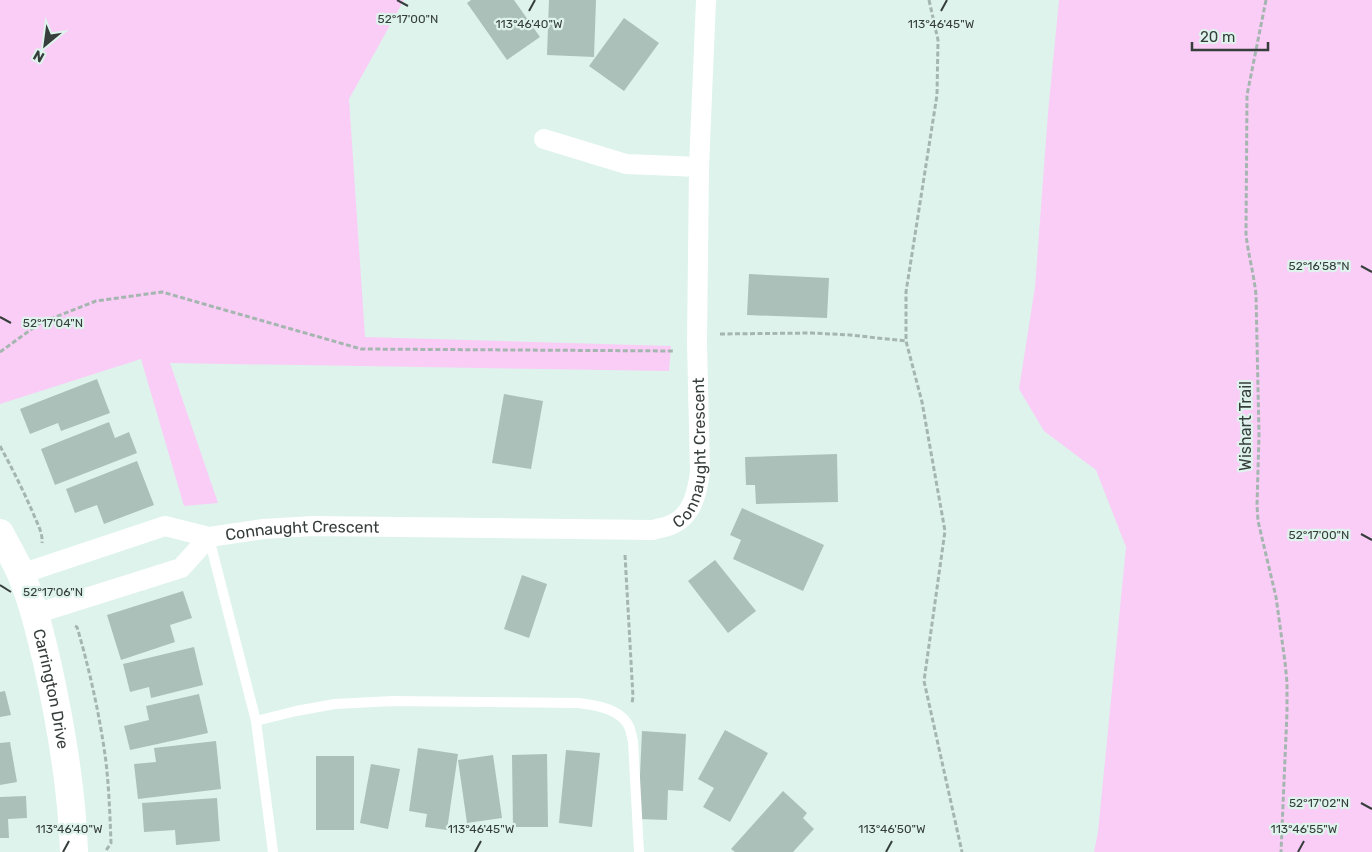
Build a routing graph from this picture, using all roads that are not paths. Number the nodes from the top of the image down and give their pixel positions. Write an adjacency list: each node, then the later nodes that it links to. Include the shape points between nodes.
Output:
1 (706, 0): 3 (street, Connaught Crescent)
2 (544, 139): 3 (street, via 626,164)
3 (699, 167): 5 (street, Connaught Crescent, via 697,343 700,472 697,492 690,509 681,519 652,530 313,526)
4 (0, 533): 6 (street, Carrington Drive)
5 (209, 537): 6 (street, Connaught Crescent, via 166,526); 7 (street, Connaught Crescent, via 181,568); 8 (lane)
6 (21, 574): 7 (street, Carrington Drive)
7 (36, 614): 9 (street, Carrington Drive, via 64,751)
8 (256, 721): 10 (lane); 11 (lane, via 335,704 394,701 578,703 608,709 627,723 633,741)
9 (74, 852)
10 (273, 852)
11 (639, 852)

